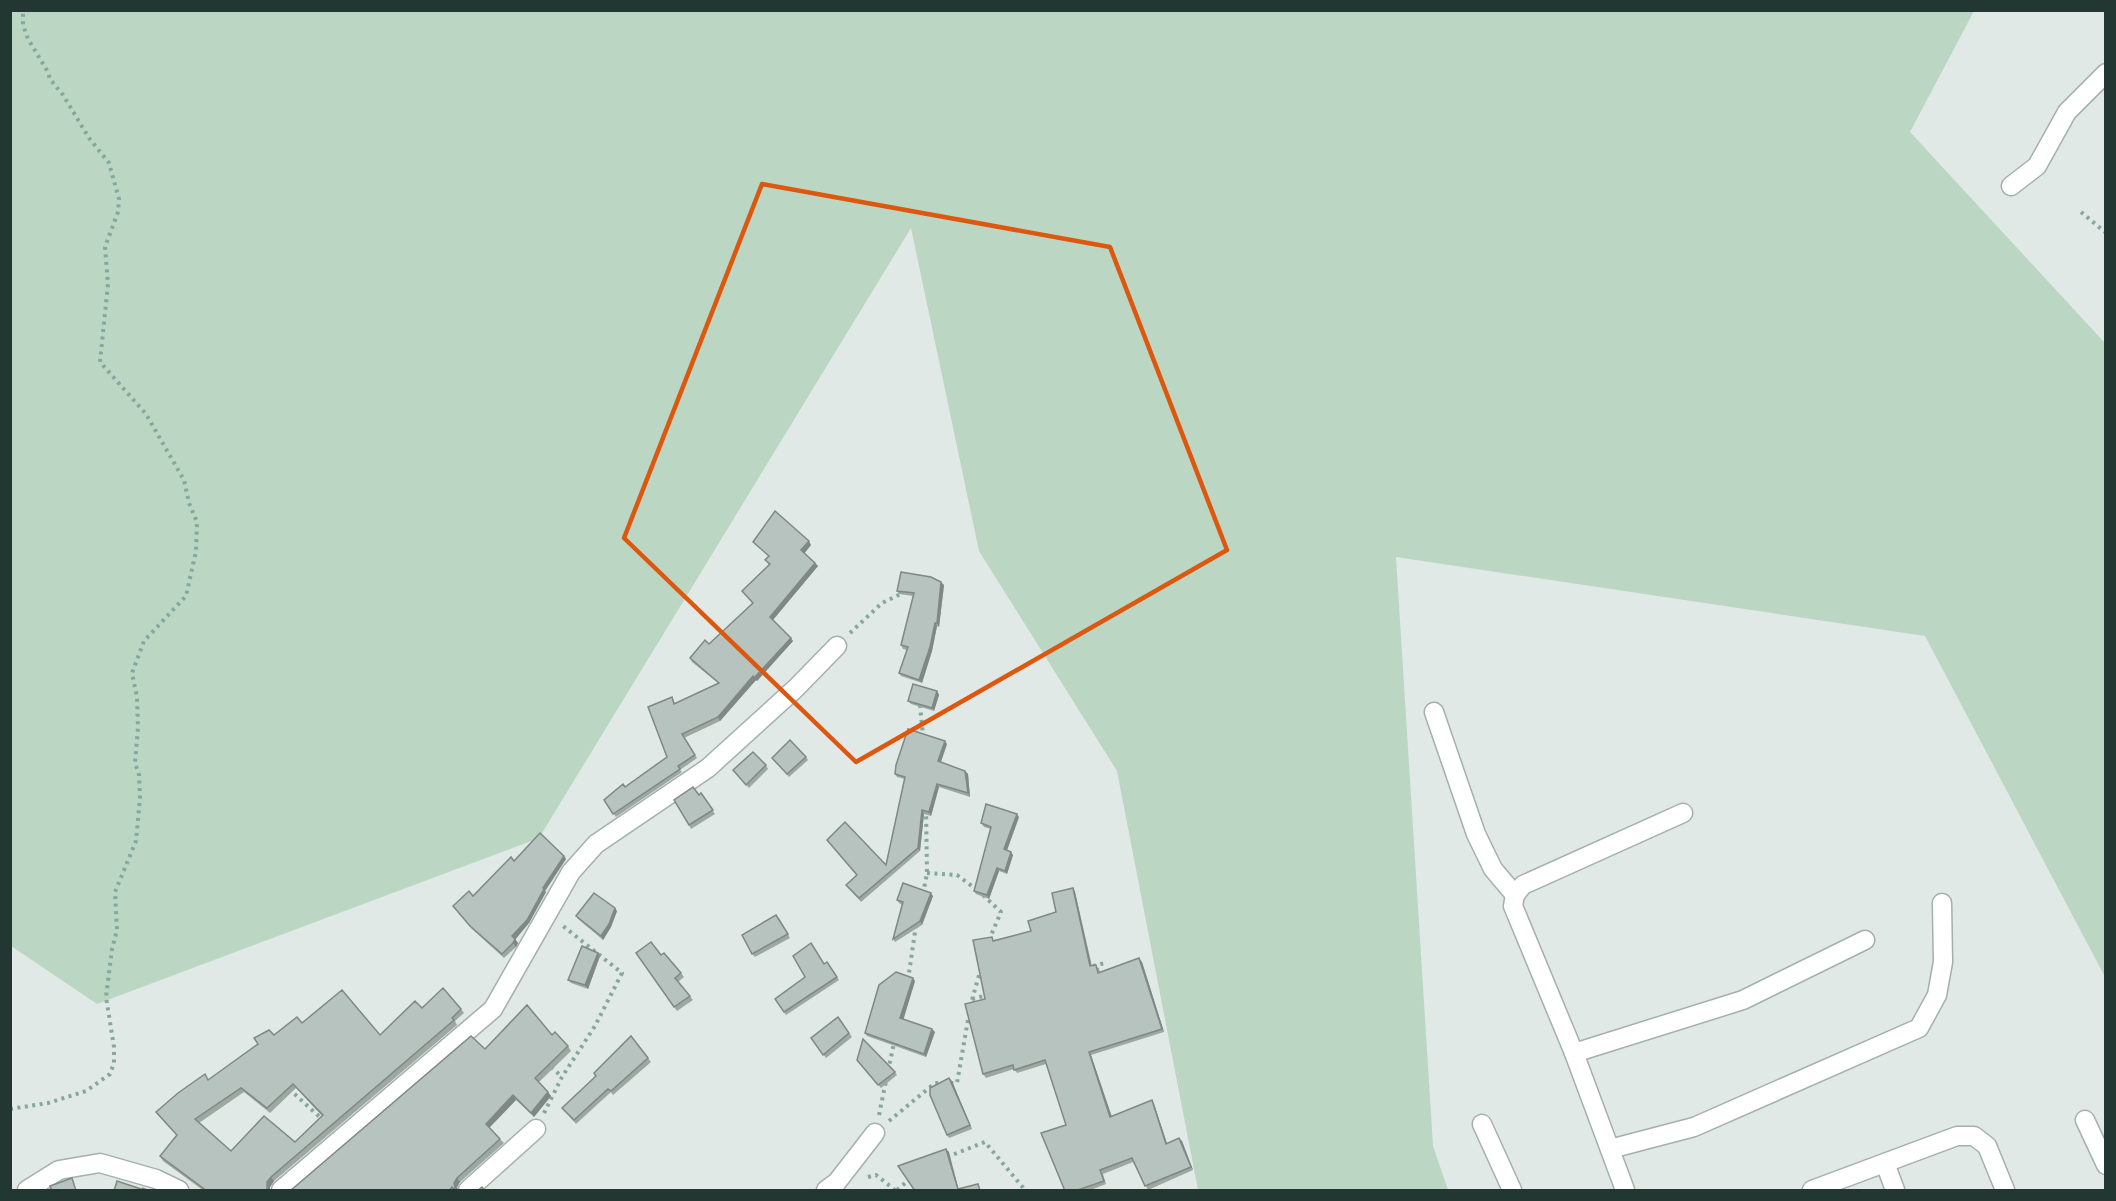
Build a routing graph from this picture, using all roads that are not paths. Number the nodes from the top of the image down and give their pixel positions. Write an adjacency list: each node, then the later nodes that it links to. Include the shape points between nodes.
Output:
1 (2106, 73): 2 (street, via 2067,112 2037,166)
2 (2011, 186)
3 (837, 646): 20 (street, via 708,768 596,844 572,872 493,1009)
4 (1434, 712): 6 (street, via 1476,834 1493,869)
5 (1683, 813): 6 (street, via 1523,885)
6 (1515, 894): 9 (street, via 1514,906)
7 (1942, 903): 14 (street, via 1943,962 1937,995 1919,1028 1694,1127)
8 (1865, 940): 9 (street, via 1743,1000)
9 (1574, 1053): 14 (street)
10 (2085, 1120): 16 (street)
11 (1482, 1124): 22 (street)
12 (536, 1129): 21 (street)
13 (875, 1133): 17 (street)
14 (1610, 1149): 23 (street)
15 (1885, 1163): 24 (street); 25 (street); 26 (street, via 1957,1136 1974,1136 1987,1146)
16 (2106, 1166)
17 (831, 1186)
18 (27, 1191): 19 (street, via 59,1170 100,1163 156,1179)
19 (179, 1191)
20 (281, 1191)
21 (468, 1191)
22 (1512, 1191)
23 (1625, 1191)
24 (1812, 1191)
25 (1896, 1191)
26 (2005, 1191)

